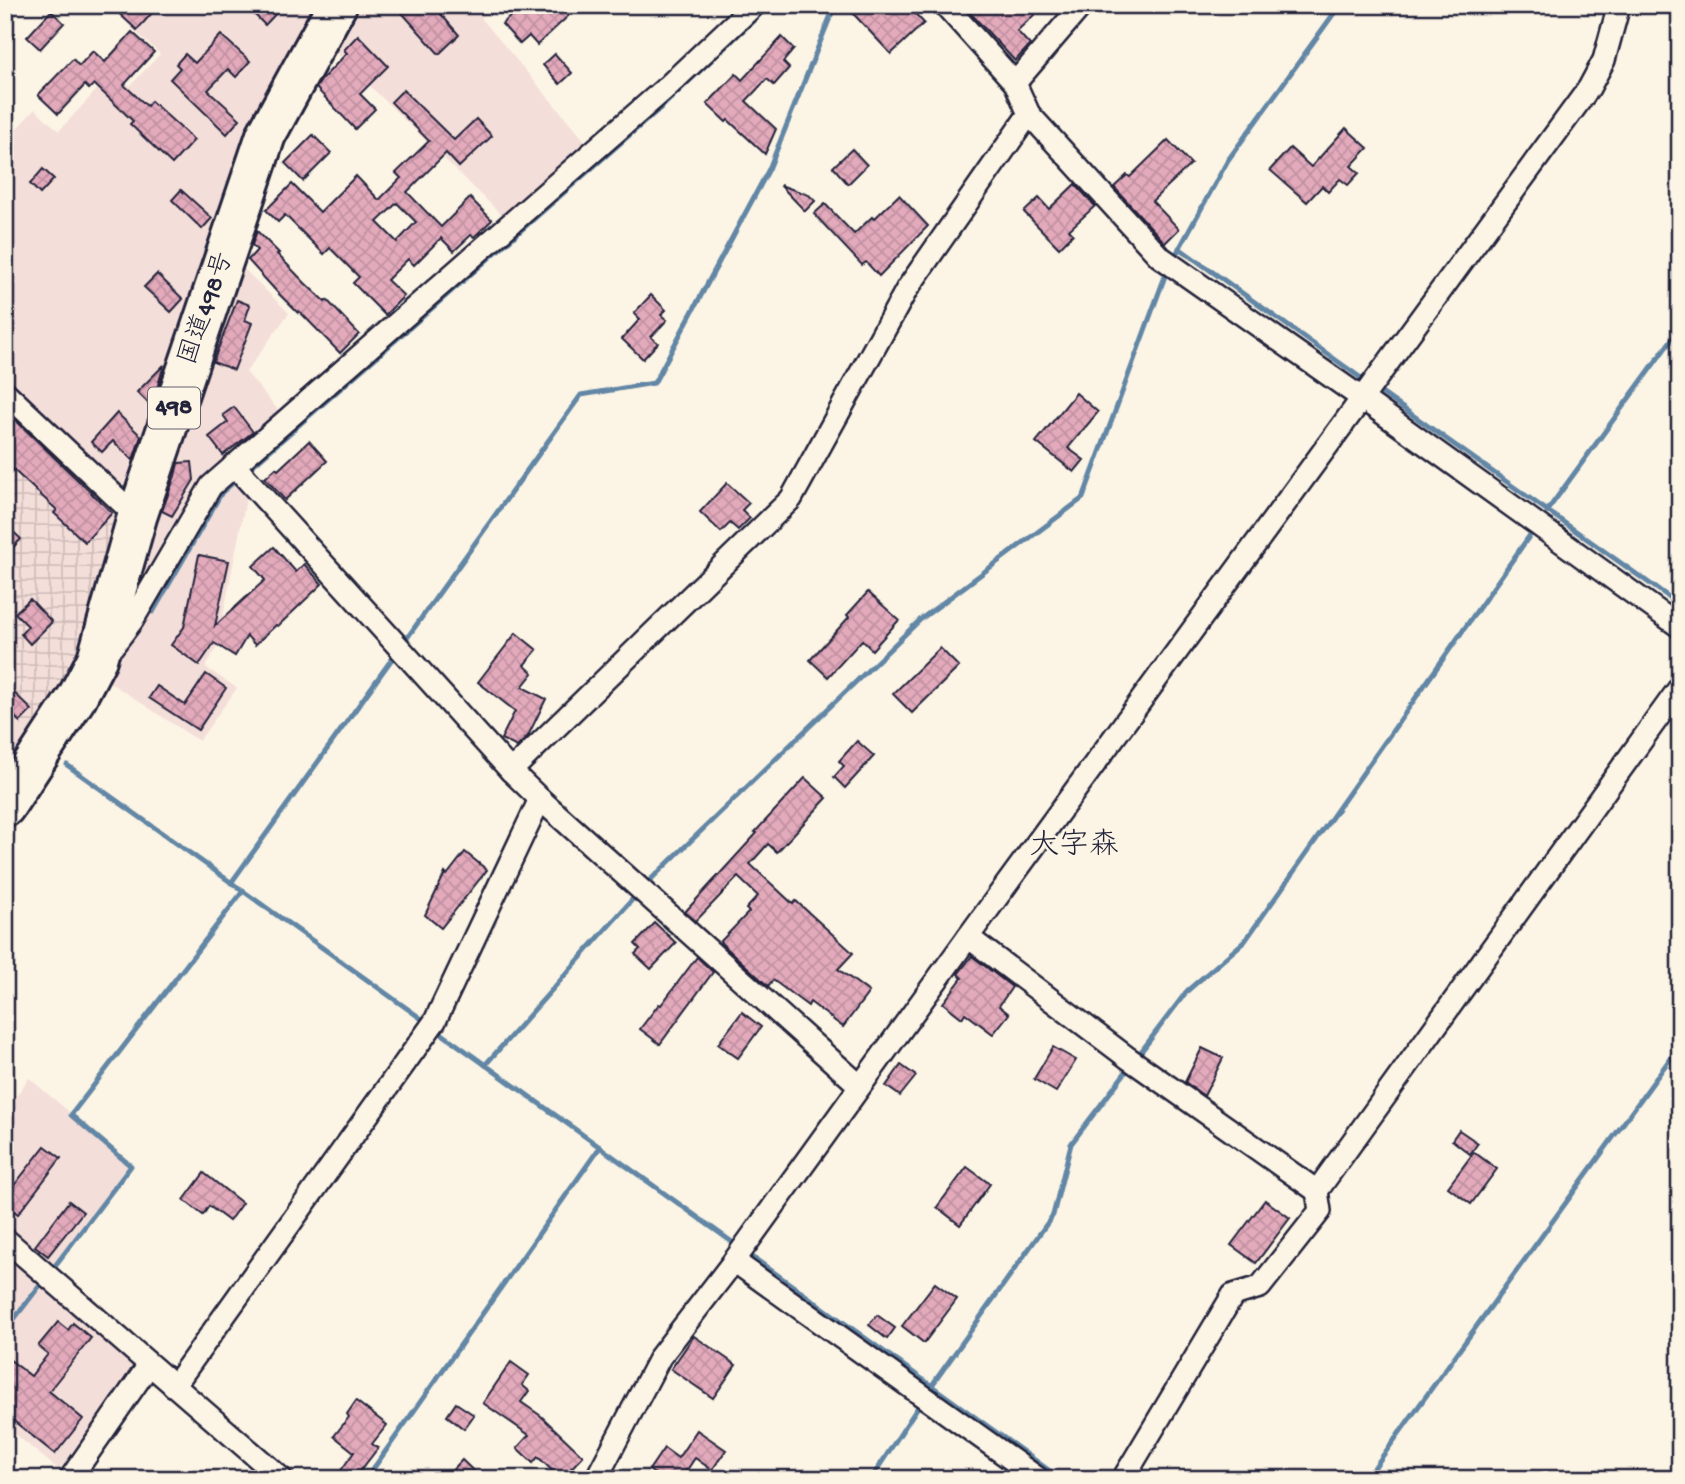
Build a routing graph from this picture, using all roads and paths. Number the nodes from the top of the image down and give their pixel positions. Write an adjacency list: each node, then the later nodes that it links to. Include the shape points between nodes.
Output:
1 (337, 5): 11 (highway, 国道498号 / 498, via 266,135)
2 (754, 5): 10 (street, via 659,94)
3 (944, 5): 6 (street)
4 (1082, 5): 6 (street)
5 (1619, 5): 9 (street, via 1604,60 1589,88)
6 (1015, 83): 7 (street)
7 (1029, 114): 9 (street, via 1159,256); 15 (street, via 907,289 792,499)
8 (5, 392): 11 (street)
9 (1363, 399): 12 (street); 18 (street)
10 (234, 465): 13 (street, via 211,486 132,621); 15 (street)
11 (137, 517): 13 (highway, 国道498号 / 498)
12 (1680, 627)
13 (97, 659): 17 (highway, 国道498号 / 498)
14 (1680, 687): 20 (street)
15 (512, 771): 16 (street)
16 (540, 799): 19 (street); 24 (street, via 432,1026)
17 (5, 807)
18 (968, 937): 19 (street); 20 (street, via 1134,1063)
19 (860, 1086): 22 (street)
20 (1317, 1191): 29 (street, via 1320,1211 1260,1287 1233,1295)
21 (5, 1239): 23 (street)
22 (734, 1261): 27 (street, via 660,1357); 28 (street)
23 (149, 1365): 24 (street); 25 (street)
24 (174, 1386): 26 (street)
25 (70, 1479)
26 (282, 1479)
27 (596, 1479)
28 (1039, 1479)
29 (1124, 1479)

